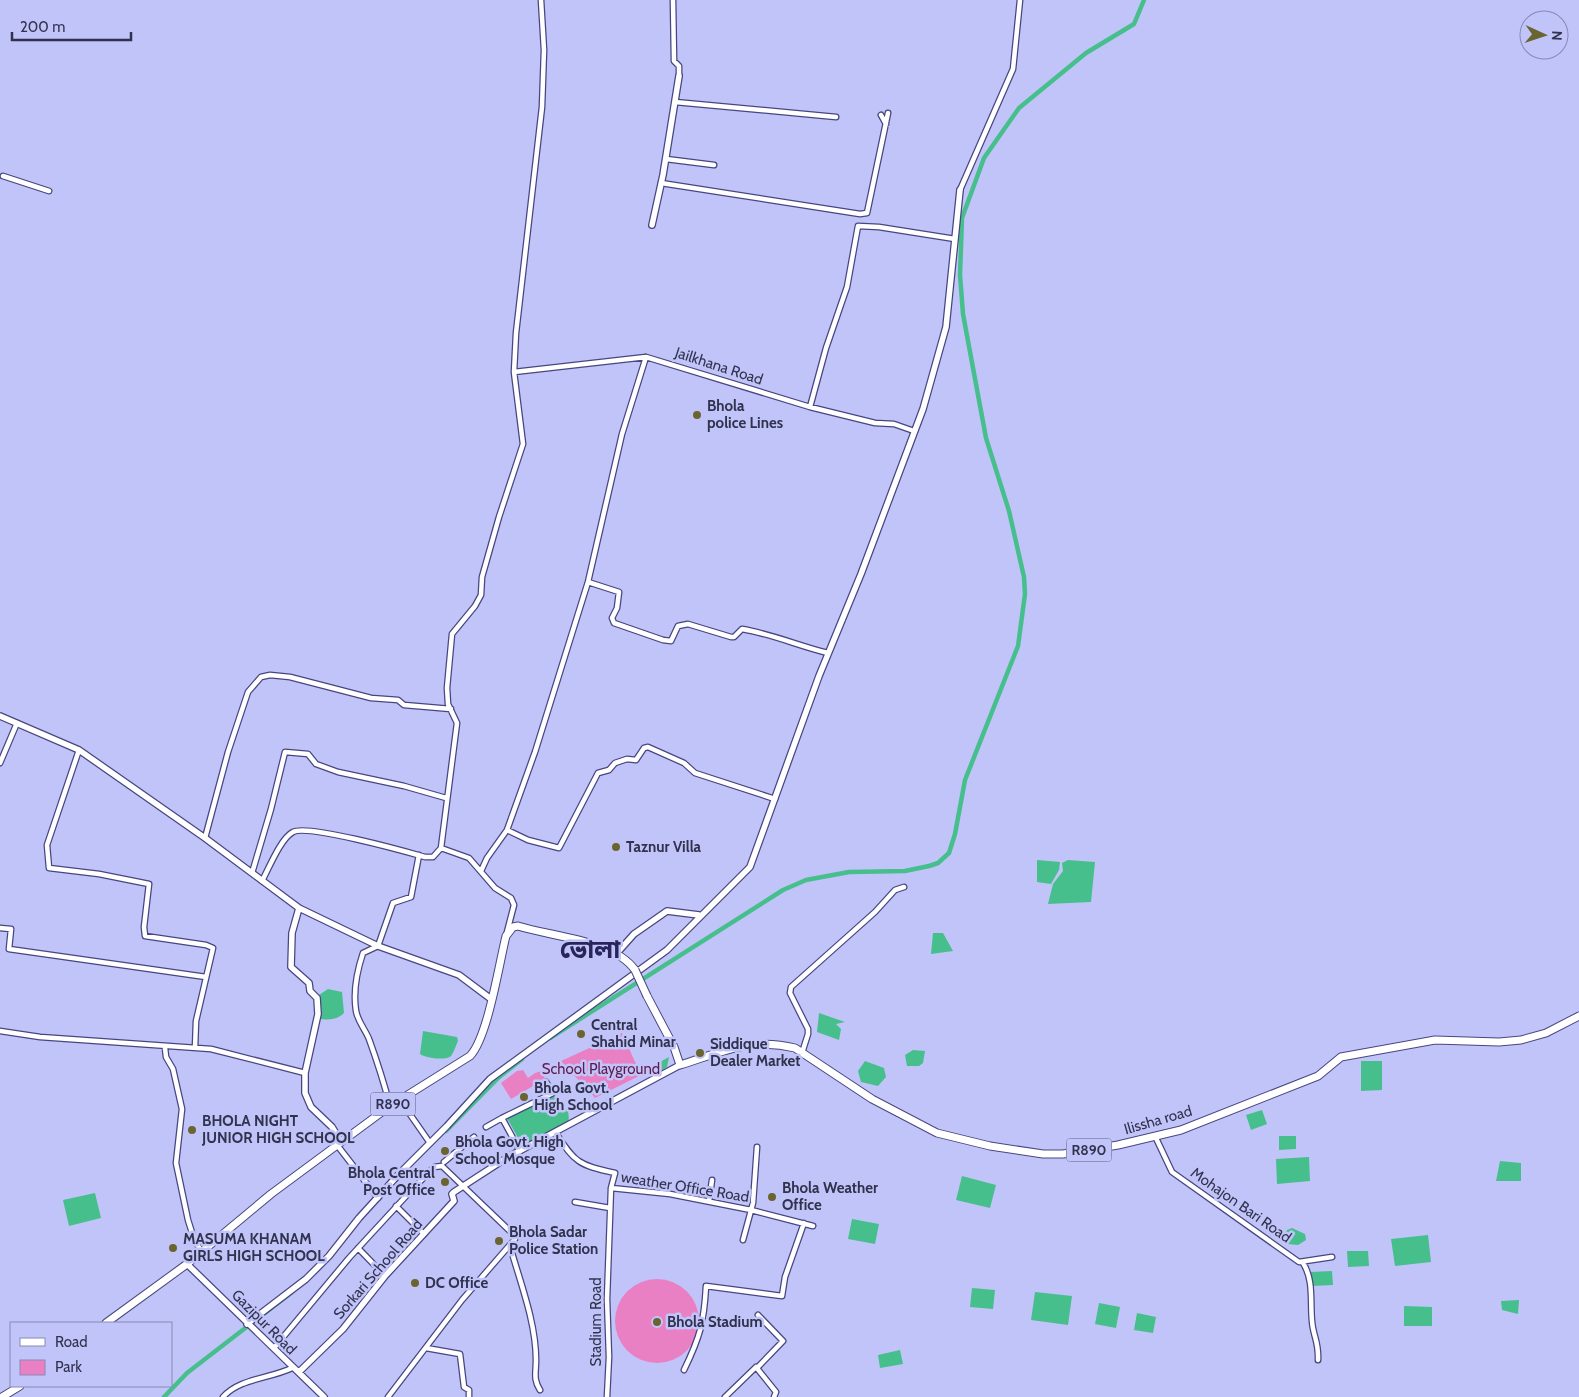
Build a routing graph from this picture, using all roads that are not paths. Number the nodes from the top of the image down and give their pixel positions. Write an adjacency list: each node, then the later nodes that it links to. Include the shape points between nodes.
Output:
1 (541, 0): 19 (street, via 544,50 542,108)
2 (673, 0): 4 (street, via 674,61 679,66)
3 (1020, 0): 14 (street, via 1013,69)
4 (679, 76): 5 (street)
5 (675, 102): 8 (street); 10 (street)
6 (888, 113): 9 (street)
7 (881, 115): 9 (street)
8 (836, 117)
9 (886, 124): 13 (street, via 867,213)
10 (666, 159): 11 (street); 13 (street)
11 (714, 165)
12 (2, 176): 15 (street)
13 (661, 183): 16 (street)
14 (960, 190): 17 (street)
15 (49, 191)
16 (652, 225)
17 (955, 239): 20 (street, via 858,226 847,287); 21 (street, via 946,327)
18 (646, 357): 19 (street, Jailkhana Road); 20 (street, Jailkhana Road); 22 (street, via 627,416)
19 (514, 372): 24 (street, via 522,453 498,517 482,577 481,594 452,634 447,688)
20 (810, 407): 21 (street, Jailkhana Road)
21 (914, 431): 23 (street)
22 (588, 582): 23 (street, via 619,592 612,618 614,622 663,640 671,641 678,626 688,624 731,637 742,629 771,634 784,642); 31 (street)
23 (828, 653): 30 (street)
24 (451, 709): 29 (street, via 457,723); 32 (street, via 404,705 398,700 371,698 290,677 261,677 248,692)
25 (0, 716): 26 (street)
26 (17, 723): 27 (street); 28 (street)
27 (79, 750): 32 (street); 45 (street, via 47,845 49,868 149,884 146,936 213,948)
28 (0, 763)
29 (446, 798): 33 (street); 36 (street, via 338,772 316,764 308,754 285,752)
30 (775, 799): 31 (street, via 695,772 684,763 644,748 636,760 614,763 610,770 598,773 559,848 528,840); 40 (street, via 750,867)
31 (507, 830): 35 (street)
32 (205, 838): 36 (street)
33 (441, 848): 34 (street, via 433,857); 35 (street, via 469,858)
34 (419, 855): 37 (street, via 300,829 292,832 282,845); 43 (street, via 411,897 393,903)
35 (481, 871): 42 (street, via 495,888 513,901)
36 (252, 873): 37 (street)
37 (262, 880): 39 (street)
38 (904, 887): 51 (street, via 895,890 791,987 790,993 808,1028)
39 (299, 908): 43 (street); 53 (street, via 292,933 291,967 309,983 310,991 317,998 318,1014)
40 (699, 915): 44 (street, via 667,911 634,934); 62 (street, via 667,950 490,1079)
41 (0, 928): 45 (street, via 11,929 9,949)
42 (506, 936): 44 (main road, via 518,926 602,946); 46 (main road, R890)
43 (378, 946): 46 (street, via 458,975); 56 (street, via 363,953 357,970 356,1010 379,1066)
44 (617, 953): 52 (main road, bridge, via 635,970)
45 (206, 977): 50 (street, via 196,1021)
46 (491, 999): 55 (main road, R890, via 474,1051)
47 (1579, 1016): 60 (main road, Ilissha road / R890, via 1546,1033 1521,1040 1435,1040 1341,1057 1318,1076 1297,1086 1181,1130)
48 (0, 1031): 49 (street)
49 (165, 1048): 50 (street); 82 (street, via 182,1109 176,1163 188,1220)
50 (195, 1048): 53 (street, via 218,1050)
51 (802, 1052): 52 (main road, Ilissha road / R890, via 784,1045 749,1044); 60 (main road, Ilissha road / R890, via 872,1099 936,1133 966,1141 1034,1153 1063,1154)
52 (680, 1065): 59 (street, Sorkari School Road)
53 (305, 1072): 63 (street, via 308,1101 332,1127)
54 (546, 1082): 57 (street, via 553,1092)
55 (400, 1100): 56 (main road, R890); 62 (street)
56 (390, 1106): 63 (main road, R890)
57 (502, 1118): 58 (street); 65 (street)
58 (486, 1128)
59 (556, 1133): 65 (street, Sorkari School Road); 69 (street, Stadium Road, via 580,1164 615,1173)
60 (1155, 1136): 84 (street, Mohajon Bari Road, via 1172,1172)
61 (474, 1137): 66 (street)
62 (430, 1143): 70 (street)
63 (339, 1144): 70 (street); 82 (main road, R890)
64 (757, 1146): 75 (street)
65 (520, 1151): 68 (street, Sorkari School Road)
66 (444, 1162)
67 (712, 1180): 72 (street)
68 (463, 1187): 73 (street, via 439,1165); 78 (street, Sorkari School Road, via 452,1194 454,1200); 80 (street, via 514,1235)
69 (612, 1188): 72 (street, weather Office Road); 74 (street, Stadium Road)
70 (378, 1198): 89 (street, via 306,1279)
71 (575, 1202): 74 (street)
72 (709, 1202): 75 (street, weather Office Road)
73 (396, 1206): 78 (street); 81 (street)
74 (610, 1208): 104 (street, Stadium Road, via 606,1299)
75 (751, 1210): 76 (street, weather Office Road); 79 (street)
76 (804, 1222): 77 (street, weather Office Road); 95 (street, via 785,1277 782,1296 706,1286 704,1321)
77 (813, 1226)
78 (424, 1234): 86 (street, Sorkari School Road)
79 (743, 1240)
80 (510, 1246): 91 (street, via 462,1300); 98 (street, via 533,1330 534,1381)
81 (358, 1248): 86 (street); 90 (street)
82 (201, 1251): 85 (main road, R890)
83 (1332, 1256): 84 (street)
84 (1303, 1263): 92 (street, via 1309,1278)
85 (186, 1264): 88 (main road, R890); 89 (street, Gazipur Road)
86 (385, 1276): 96 (street, Sorkari School Road, via 343,1329)
87 (758, 1315): 94 (street, via 783,1341)
88 (107, 1322)
89 (247, 1324): 90 (street, Gazipur Road)
90 (274, 1348): 93 (street, Gazipur Road)
91 (426, 1348): 102 (street); 103 (street, via 460,1354 464,1387 469,1390)
92 (1318, 1360)
93 (292, 1368): 96 (street, Gazipur Road); 99 (street, via 268,1378 243,1382)
94 (757, 1368): 105 (street); 106 (street, via 776,1392)
95 (684, 1370)
96 (299, 1372): 101 (street, Gazipur Road)
97 (18, 1387): 100 (main road)
98 (540, 1390)
99 (225, 1396)
100 (2, 1397)
101 (324, 1397)
102 (388, 1397)
103 (469, 1397)
104 (607, 1397)
105 (725, 1397)
106 (774, 1397)

